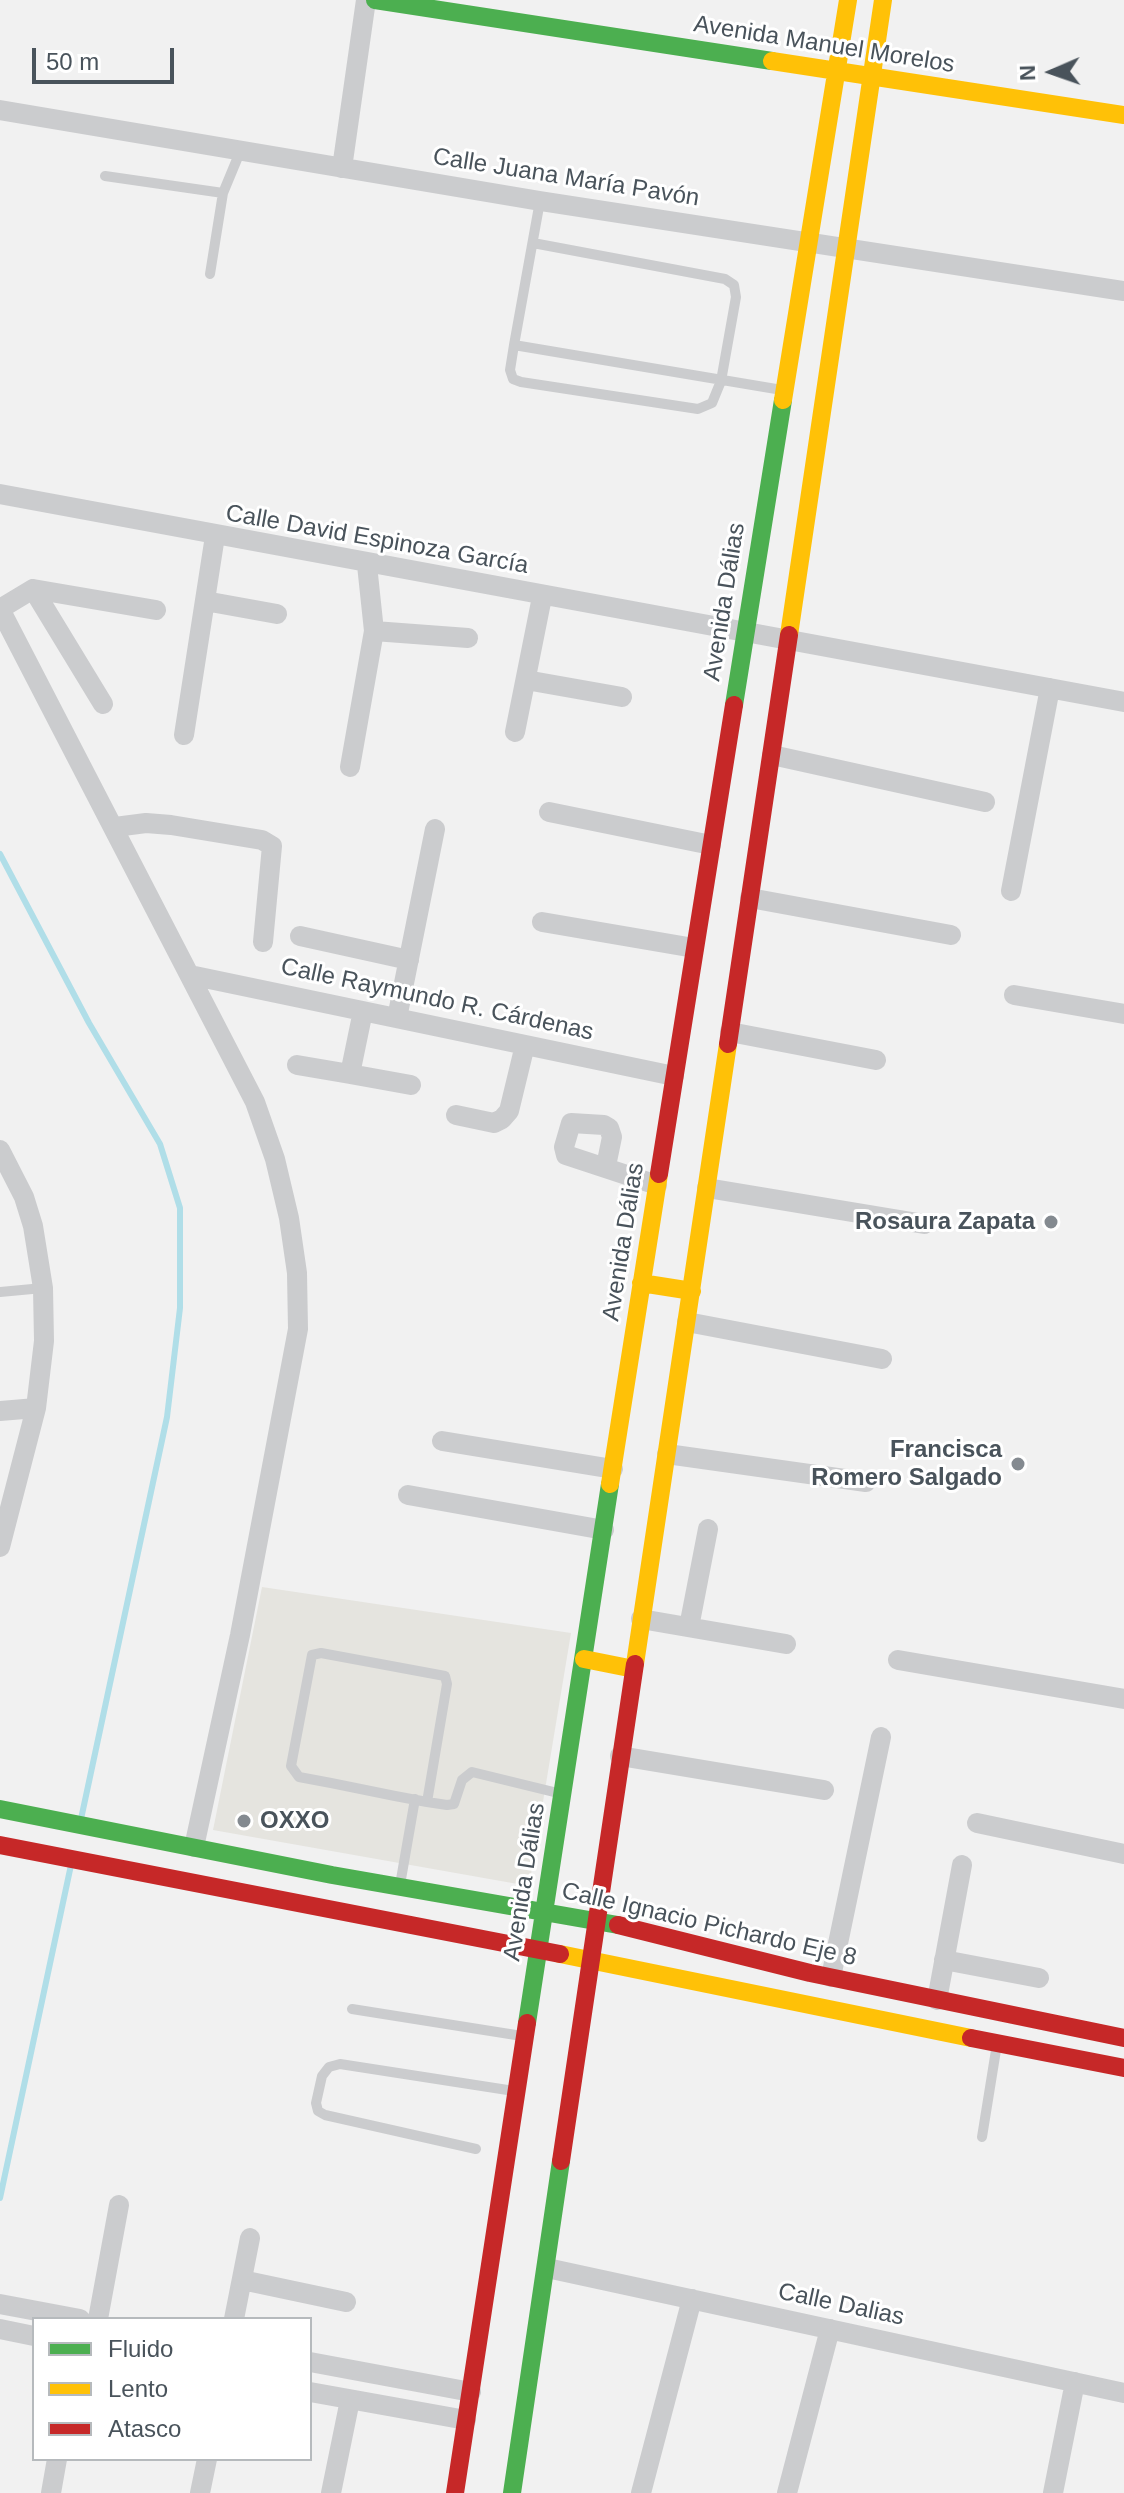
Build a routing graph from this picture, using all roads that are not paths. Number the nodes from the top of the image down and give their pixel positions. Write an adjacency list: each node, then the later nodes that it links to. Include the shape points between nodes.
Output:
1 (366, 0): 10 (street)
2 (375, 0): 5 (main road, Avenida Manuel Morelos)
3 (848, 0): 5 (main road, Avenida Dálias)
4 (883, 0): 6 (main road, Avenida Dálias)
5 (836, 71): 6 (main road, Avenida Manuel Morelos); 15 (main road, Avenida Dálias)
6 (871, 76): 8 (main road, Avenida Manuel Morelos); 16 (main road, Avenida Dálias)
7 (0, 110): 9 (street, Calle Juana María Pavón)
8 (1124, 115)
9 (240, 152): 10 (street, Calle Juana María Pavón); 12 (lane)
10 (342, 168): 13 (street, Calle Juana María Pavón)
11 (105, 176): 12 (lane)
12 (223, 193): 17 (lane)
13 (540, 201): 14 (lane); 15 (street, Calle Juana María Pavón)
14 (533, 243): 19 (lane); 20 (lane, via 725,279 734,285)
15 (808, 244): 16 (street, Calle Juana María Pavón); 21 (main road, Avenida Dálias)
16 (843, 250): 18 (street, Calle Juana María Pavón); 34 (main road, Avenida Dálias)
17 (210, 274)
18 (1124, 291)
19 (514, 345): 20 (lane); 20 (lane, via 510,370 521,382 698,409 712,403)
20 (721, 381): 21 (lane)
21 (784, 391): 31 (main road, Avenida Dálias)
22 (0, 494): 23 (street, Calle David Espinoza García)
23 (215, 536): 24 (street, Calle David Espinoza García); 27 (street)
24 (367, 565): 26 (street, Calle David Espinoza García); 32 (street)
25 (33, 589): 28 (street); 29 (street); 39 (street)
26 (542, 597): 31 (street, Calle David Espinoza García); 35 (street)
27 (205, 601): 30 (street); 41 (street)
28 (0, 609): 46 (street)
29 (156, 610)
30 (277, 614)
31 (745, 630): 34 (street, Calle David Espinoza García); 48 (main road, Avenida Dálias)
32 (374, 631): 33 (street); 43 (street)
33 (468, 638)
34 (789, 638): 36 (street); 42 (main road, Avenida Dálias)
35 (526, 680): 37 (street); 40 (street)
36 (1050, 688): 38 (street); 49 (street)
37 (622, 697)
38 (1124, 702)
39 (103, 704)
40 (515, 732)
41 (184, 735)
42 (772, 755): 44 (street); 48 (main road, Avenida Dálias)
43 (350, 767)
44 (985, 802)
45 (549, 812): 48 (street)
46 (115, 827): 54 (street, via 171,825 272,846); 57 (street)
47 (435, 829): 56 (street)
48 (727, 864): 50 (main road, Avenida Dálias); 55 (main road, Avenida Dálias)
49 (1011, 891)
50 (750, 898): 52 (street); 62 (main road, Avenida Dálias)
51 (542, 922): 55 (street)
52 (951, 935)
53 (300, 936): 56 (street)
54 (263, 942)
55 (694, 948): 67 (main road, Avenida Dálias)
56 (409, 960): 61 (street)
57 (190, 975): 59 (street, Calle Raymundo R. Cárdenas); 107 (street, via 255,1102 275,1159 297,1273 298,1329)
58 (1014, 995): 60 (street)
59 (363, 1011): 61 (street, Calle Raymundo R. Cárdenas); 66 (street)
60 (1124, 1014)
61 (397, 1018): 63 (street, Calle Raymundo R. Cárdenas)
62 (730, 1032): 64 (street); 73 (main road, Avenida Dálias)
63 (525, 1045): 67 (street, Calle Raymundo R. Cárdenas); 69 (street, via 509,1111 502,1119 494,1123)
64 (876, 1060)
65 (297, 1065): 66 (street)
66 (350, 1074): 68 (street)
67 (674, 1076): 72 (main road, Avenida Dálias)
68 (411, 1085)
69 (456, 1115)
70 (0, 1150): 76 (street, via 24,1197)
71 (606, 1166): 72 (street)
72 (657, 1185): 75 (main road, Avenida Dálias)
73 (707, 1188): 74 (street); 77 (main road, Avenida Dálias)
74 (924, 1224)
75 (641, 1283): 77 (main road); 85 (main road, Avenida Dálias)
76 (43, 1288): 78 (lane); 81 (street, via 44,1341)
77 (692, 1291): 79 (main road, Avenida Dálias)
78 (0, 1292)
79 (687, 1322): 80 (street); 84 (main road, Avenida Dálias)
80 (882, 1359)
81 (36, 1408): 82 (street); 90 (street)
82 (0, 1411)
83 (442, 1441): 85 (street)
84 (667, 1454): 86 (street); 91 (main road, Avenida Dálias)
85 (613, 1469): 89 (main road, Avenida Dálias)
86 (866, 1482)
87 (408, 1495): 89 (street)
88 (708, 1529): 92 (street)
89 (604, 1530): 94 (main road, Avenida Dálias)
90 (0, 1547)
91 (641, 1619): 92 (street); 96 (main road, Avenida Dálias)
92 (689, 1627): 93 (street)
93 (786, 1644)
94 (584, 1659): 96 (main road); 101 (main road, Avenida Dálias)
95 (898, 1660): 97 (street)
96 (634, 1669): 99 (main road, Avenida Dálias)
97 (1124, 1699)
98 (881, 1737): 118 (street)
99 (620, 1756): 100 (street); 114 (main road, Avenida Dálias)
100 (824, 1790)
101 (564, 1795): 103 (lane, via 472,1772 462,1780 454,1804); 113 (main road, Avenida Dálias)
102 (415, 1799): 103 (lane); 103 (lane, via 292,1772 312,1655 445,1676); 111 (lane)
103 (427, 1802)
104 (0, 1809): 107 (main road, Calle Ignacio Pichardo Eje 8)
105 (977, 1823): 108 (street)
106 (0, 1845): 112 (main road)
107 (194, 1847): 110 (main road, Calle Ignacio Pichardo Eje 8)
108 (1124, 1854)
109 (962, 1865): 116 (street)
110 (332, 1875): 111 (main road, Calle Ignacio Pichardo Eje 8); 112 (main road)
111 (400, 1887): 113 (main road, Calle Ignacio Pichardo Eje 8)
112 (327, 1908): 115 (main road)
113 (546, 1912): 114 (main road, Calle Ignacio Pichardo Eje 8); 115 (main road, Avenida Dálias)
114 (595, 1921): 117 (main road, Avenida Dálias); 118 (main road, Calle Ignacio Pichardo Eje 8)
115 (538, 1948): 117 (main road); 122 (main road, Avenida Dálias)
116 (944, 1960): 119 (street); 120 (street)
117 (590, 1962): 124 (main road); 131 (main road, Avenida Dálias)
118 (831, 1977): 120 (main road, Calle Ignacio Pichardo Eje 8)
119 (1039, 1978)
120 (937, 2000): 123 (main road, Calle Ignacio Pichardo Eje 8)
121 (352, 2009): 122 (lane)
122 (524, 2036): 126 (main road, Avenida Dálias)
123 (1124, 2038)
124 (997, 2042): 125 (main road); 127 (lane)
125 (1124, 2068)
126 (516, 2092): 128 (lane, via 340,2064 322,2076 316,2103 325,2115); 143 (main road, Avenida Dálias)
127 (982, 2137)
128 (476, 2149)
129 (119, 2205): 137 (street)
130 (250, 2238): 132 (street)
131 (547, 2268): 133 (street, Calle Dalias); 153 (main road, Avenida Dálias)
132 (242, 2280): 134 (street); 138 (street)
133 (692, 2299): 139 (street, Calle Dalias); 154 (street)
134 (346, 2302)
135 (0, 2304): 136 (street)
136 (69, 2317)
137 (98, 2317)
138 (234, 2317)
139 (830, 2329): 141 (street, Calle Dalias); 155 (street)
140 (312, 2362): 143 (street)
141 (1075, 2382): 144 (street, Calle Dalias); 156 (street)
142 (312, 2392): 145 (street)
143 (471, 2392): 146 (main road, Avenida Dálias)
144 (1124, 2393)
145 (350, 2400): 146 (street); 151 (street)
146 (466, 2420): 152 (main road, Avenida Dálias)
147 (57, 2461): 149 (street)
148 (207, 2461): 150 (street)
149 (51, 2493)
150 (200, 2493)
151 (331, 2493)
152 (455, 2493)
153 (512, 2493)
154 (641, 2493)
155 (787, 2493)
156 (1053, 2493)

